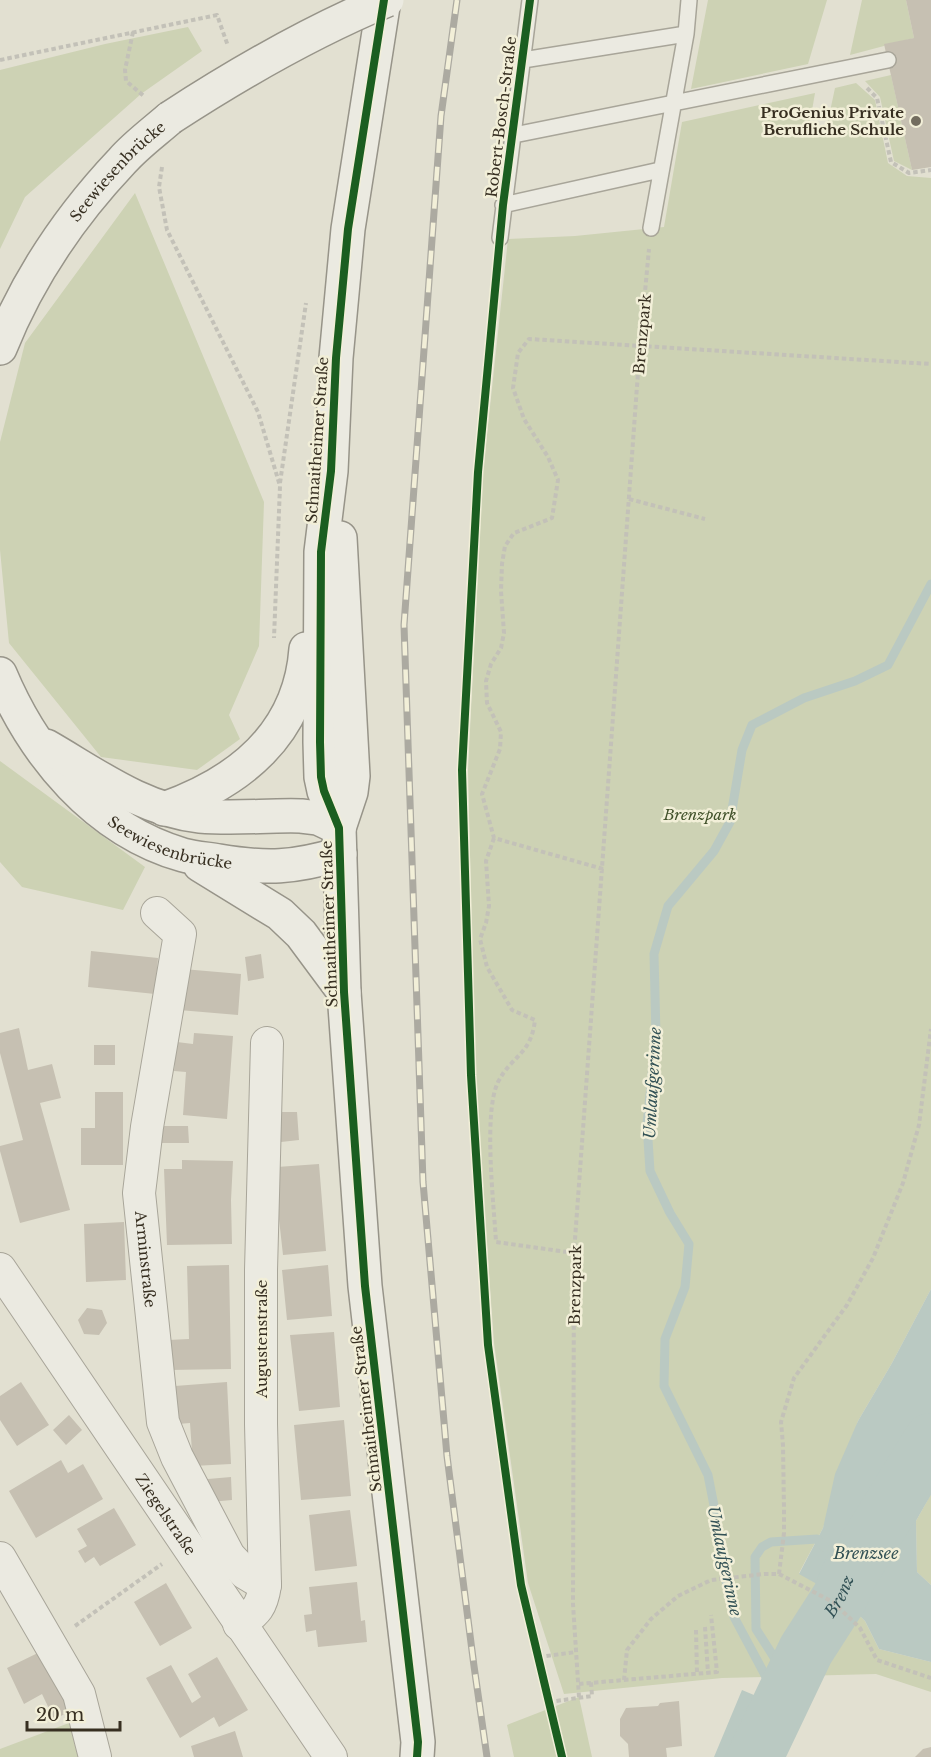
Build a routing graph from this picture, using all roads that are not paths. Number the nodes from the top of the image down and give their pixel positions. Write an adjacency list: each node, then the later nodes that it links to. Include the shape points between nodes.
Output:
1 (385, 0): 13 (street, Seewiesenbrücke, bridge, via 238,74 170,118 123,159 45,258); 14 (street, Schnaitheimer Straße, via 348,229)
2 (530, 0): 5 (lane, Robert-Bosch-Straße)
3 (689, 0): 4 (lane)
4 (686, 34): 5 (lane); 7 (lane)
5 (523, 60): 8 (lane, Robert-Bosch-Straße)
6 (888, 60): 7 (lane)
7 (673, 104): 8 (lane); 9 (lane)
8 (514, 135): 10 (lane, Robert-Bosch-Straße)
9 (660, 170): 10 (lane); 11 (lane)
10 (503, 205): 12 (lane, Robert-Bosch-Straße)
11 (651, 228)
12 (500, 238)
13 (0, 348)
14 (330, 471): 15 (street, Schnaitheimer Straße); 19 (street, Schnaitheimer Straße, via 341,549 352,745 351,792)
15 (320, 601): 18 (street, via 306,642 301,682 270,743 224,782); 19 (street, Schnaitheimer Straße, via 321,777)
16 (0, 674): 17 (street, Seewiesenbrücke)
17 (36, 741): 18 (street, Seewiesenbrücke, via 111,786); 20 (street, Seewiesenbrücke, via 71,787 118,826)
18 (165, 809): 19 (street, Seewiesenbrücke, via 199,816 318,818)
19 (340, 841): 20 (street, Seewiesenbrücke, via 313,862 282,867); 22 (street, Schnaitheimer Straße)
20 (183, 855): 22 (street, via 280,914 301,934)
21 (157, 913): 26 (street, Arminstraße, via 180,934 139,1193 163,1422 229,1556 245,1573)
22 (344, 992): 28 (street, Schnaitheimer Straße, via 364,1286)
23 (267, 1043): 26 (street, Augustenstraße, via 261,1293)
24 (0, 1269): 27 (street, Ziegelstraße)
25 (0, 1558): 29 (street, via 79,1694)
26 (266, 1585): 27 (street, Augustenstraße, via 254,1614)
27 (239, 1624): 30 (street, Ziegelstraße)
28 (419, 1752)
29 (95, 1757)
30 (331, 1757)

